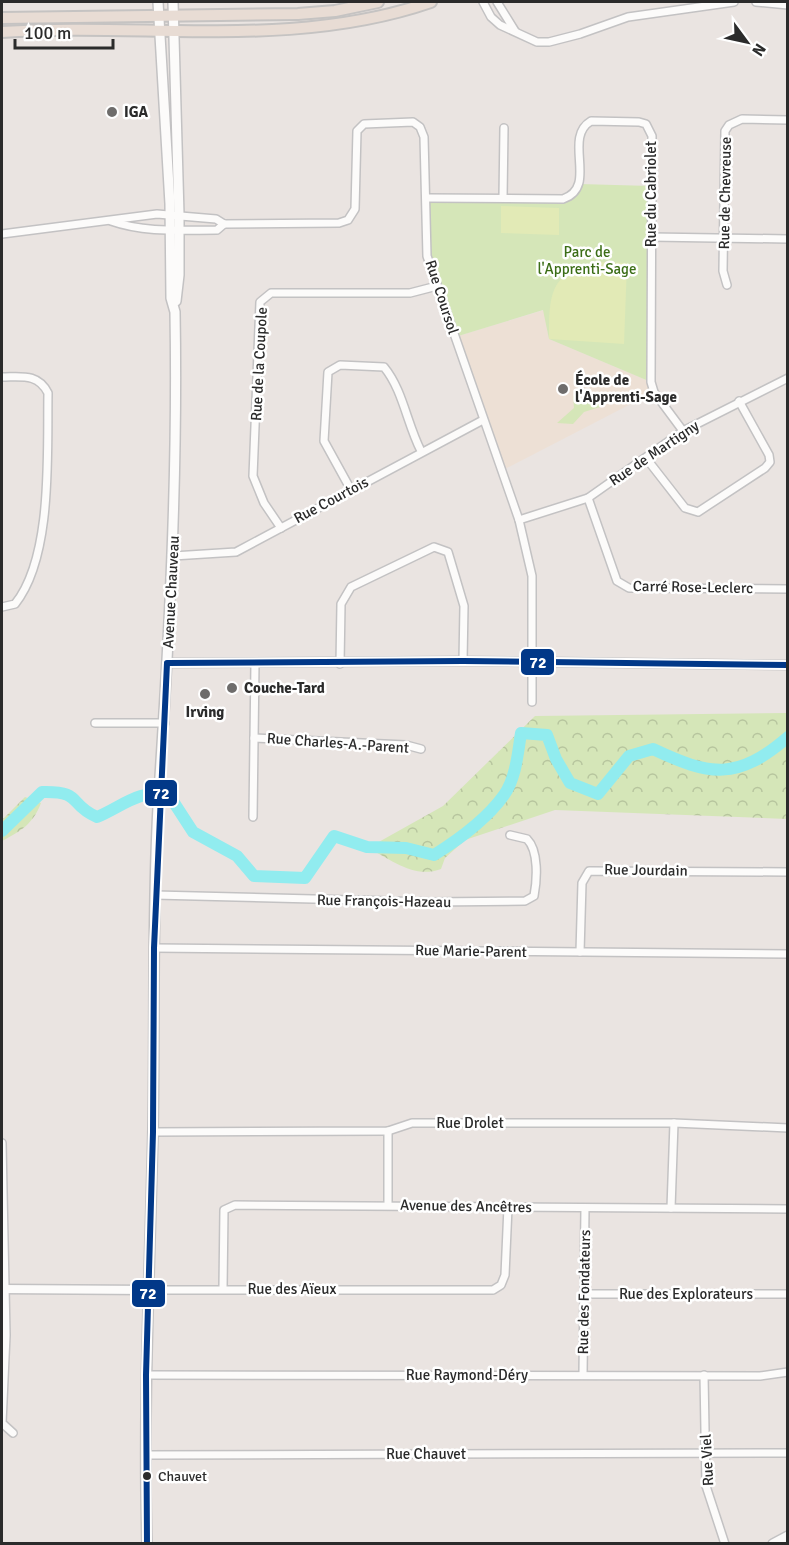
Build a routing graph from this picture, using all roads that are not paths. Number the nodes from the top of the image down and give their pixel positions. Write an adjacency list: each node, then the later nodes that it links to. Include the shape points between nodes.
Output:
1 (158, 2): 10 (main road)
2 (173, 2): 11 (main road)
3 (378, 2): 11 (highway, via 298,14)
4 (431, 2): 14 (highway, via 338,25 282,31)
5 (483, 2): 16 (street, via 491,17)
6 (497, 2): 16 (street)
7 (734, 2): 16 (street, via 628,17 549,42 537,42)
8 (756, 2): 9 (street)
9 (788, 6)
10 (159, 15): 11 (highway); 12 (highway); 13 (main road)
11 (174, 16): 14 (main road)
12 (2, 18)
13 (160, 31): 14 (highway); 15 (highway); 21 (main road)
14 (175, 31): 21 (main road)
15 (2, 33)
16 (517, 33)
17 (788, 120): 27 (street, Rue de Chevreuse, via 742,119 725,131)
18 (504, 128): 20 (street)
19 (427, 198): 20 (street, Rue du Cabriolet); 23 (street, Rue Coursol, via 420,127 413,122 375,122 364,124 357,131 355,209 348,220 339,224); 30 (street, Rue Coursol, via 427,256)
20 (503, 198): 26 (street, Rue du Cabriolet, via 572,196 579,184 581,131 585,124 639,122 646,124 652,136)
21 (174, 215): 22 (street, Rue Coursol); 23 (street, Rue Coursol, via 216,219); 24 (main road, Avenue Chauveau)
22 (111, 221): 24 (street, Rue Coursol); 25 (street, Rue Coursol)
23 (224, 225): 24 (street, Rue Coursol, via 217,230)
24 (175, 231): 42 (main road, Avenue Chauveau, via 179,275 175,312)
25 (2, 234)
26 (651, 237): 27 (street); 35 (street, Rue du Cabriolet, via 651,382)
27 (724, 239): 28 (street); 29 (street, Rue de Chevreuse, via 723,271)
28 (788, 239)
29 (727, 285)
30 (437, 286): 34 (street, Rue Coursol); 41 (street, Rue de la Coupole, via 410,293 271,293 260,302 253,476 264,503)
31 (2, 377): 44 (street, via 34,377 48,393 47,485 42,530 25,592 15,604)
32 (788, 378): 33 (street, Rue de Martigny)
33 (740, 401): 35 (street, Rue de Martigny); 37 (street, via 770,455 770,462 698,512 686,508)
34 (483, 420): 36 (street, Rue Courtois); 40 (street, Rue Coursol)
35 (682, 431): 37 (street, Rue de Martigny)
36 (421, 451): 38 (street, Rue Courtois); 38 (street, via 394,380 384,367 340,365 328,372 324,441)
37 (646, 458): 39 (street, Rue de Martigny)
38 (351, 490): 41 (street, Rue Courtois)
39 (588, 498): 40 (street, Rue de Martigny); 43 (street, Carré Rose-Leclerc, via 617,581 629,588)
40 (519, 520): 48 (street, Rue Coursol, via 532,576)
41 (281, 528): 42 (street, Rue Courtois, via 236,552)
42 (173, 556): 46 (main road, Avenue Chauveau)
43 (788, 589)
44 (2, 607)
45 (463, 662): 48 (street); 49 (street); 49 (street, via 464,606 448,552 434,547 351,587 341,604)
46 (167, 663): 47 (street); 53 (main road, Avenue Chauveau)
47 (255, 663): 49 (street); 54 (street, Rue Charles-A.-Parent)
48 (531, 663): 50 (street); 51 (street, Rue Coursol)
49 (340, 664)
50 (788, 665)
51 (532, 702)
52 (95, 723): 53 (street)
53 (165, 723): 59 (main road, Avenue Chauveau)
54 (254, 738): 55 (street, Rue Charles-A.-Parent, via 406,745); 56 (street, Rue Charles-A.-Parent)
55 (421, 750)
56 (253, 817)
57 (510, 835): 59 (street, Rue François-Hazeau, via 527,839 535,854 534,896 525,902)
58 (788, 872): 61 (street, Rue Jourdain, via 589,871 582,883)
59 (155, 895): 60 (main road, Avenue Chauveau)
60 (154, 948): 61 (street, Rue Marie-Parent); 66 (main road, Avenue Chauveau)
61 (580, 952): 62 (street, Rue Marie-Parent)
62 (788, 954)
63 (674, 1123): 64 (street, Rue Drolet); 65 (street, Rue Drolet, via 412,1123); 72 (street)
64 (788, 1128)
65 (388, 1131): 66 (street, Rue Drolet); 69 (street)
66 (153, 1132): 76 (main road, Avenue Chauveau)
67 (2, 1143): 68 (street)
68 (3, 1192): 75 (street)
69 (388, 1205): 70 (street, Avenue des Ancêtres); 74 (street, Avenue des Ancêtres, via 235,1204 224,1210)
70 (508, 1207): 71 (street, Avenue des Ancêtres); 74 (street, Rue des Aïeux, via 505,1275 501,1285 493,1290)
71 (585, 1208): 72 (street, Avenue des Ancêtres); 77 (street, Rue des Fondateurs)
72 (671, 1208): 73 (street, Avenue des Ancêtres)
73 (788, 1209)
74 (223, 1288): 76 (street, Rue des Aïeux)
75 (3, 1289): 76 (street, Rue des Aïeux); 83 (street)
76 (148, 1290): 80 (main road, Avenue Chauveau)
77 (584, 1294): 78 (street, Rue des Explorateurs); 81 (street, Rue des Fondateurs)
78 (788, 1294)
79 (788, 1372): 82 (street, Rue Raymond-Déry, via 760,1377)
80 (146, 1375): 81 (street, Rue Raymond-Déry); 87 (main road, Avenue Chauveau)
81 (583, 1375): 82 (street, Rue Raymond-Déry)
82 (704, 1375): 86 (street, Rue Viel)
83 (3, 1378): 84 (street, via 2,1423)
84 (13, 1433)
85 (788, 1453): 86 (street)
86 (706, 1454): 87 (street, Rue Chauvet); 90 (street, Rue Viel, via 706,1486)
87 (146, 1455): 89 (main road, Avenue Chauveau)
88 (788, 1536): 91 (main road)
89 (147, 1544)
90 (725, 1544)
91 (773, 1544)

